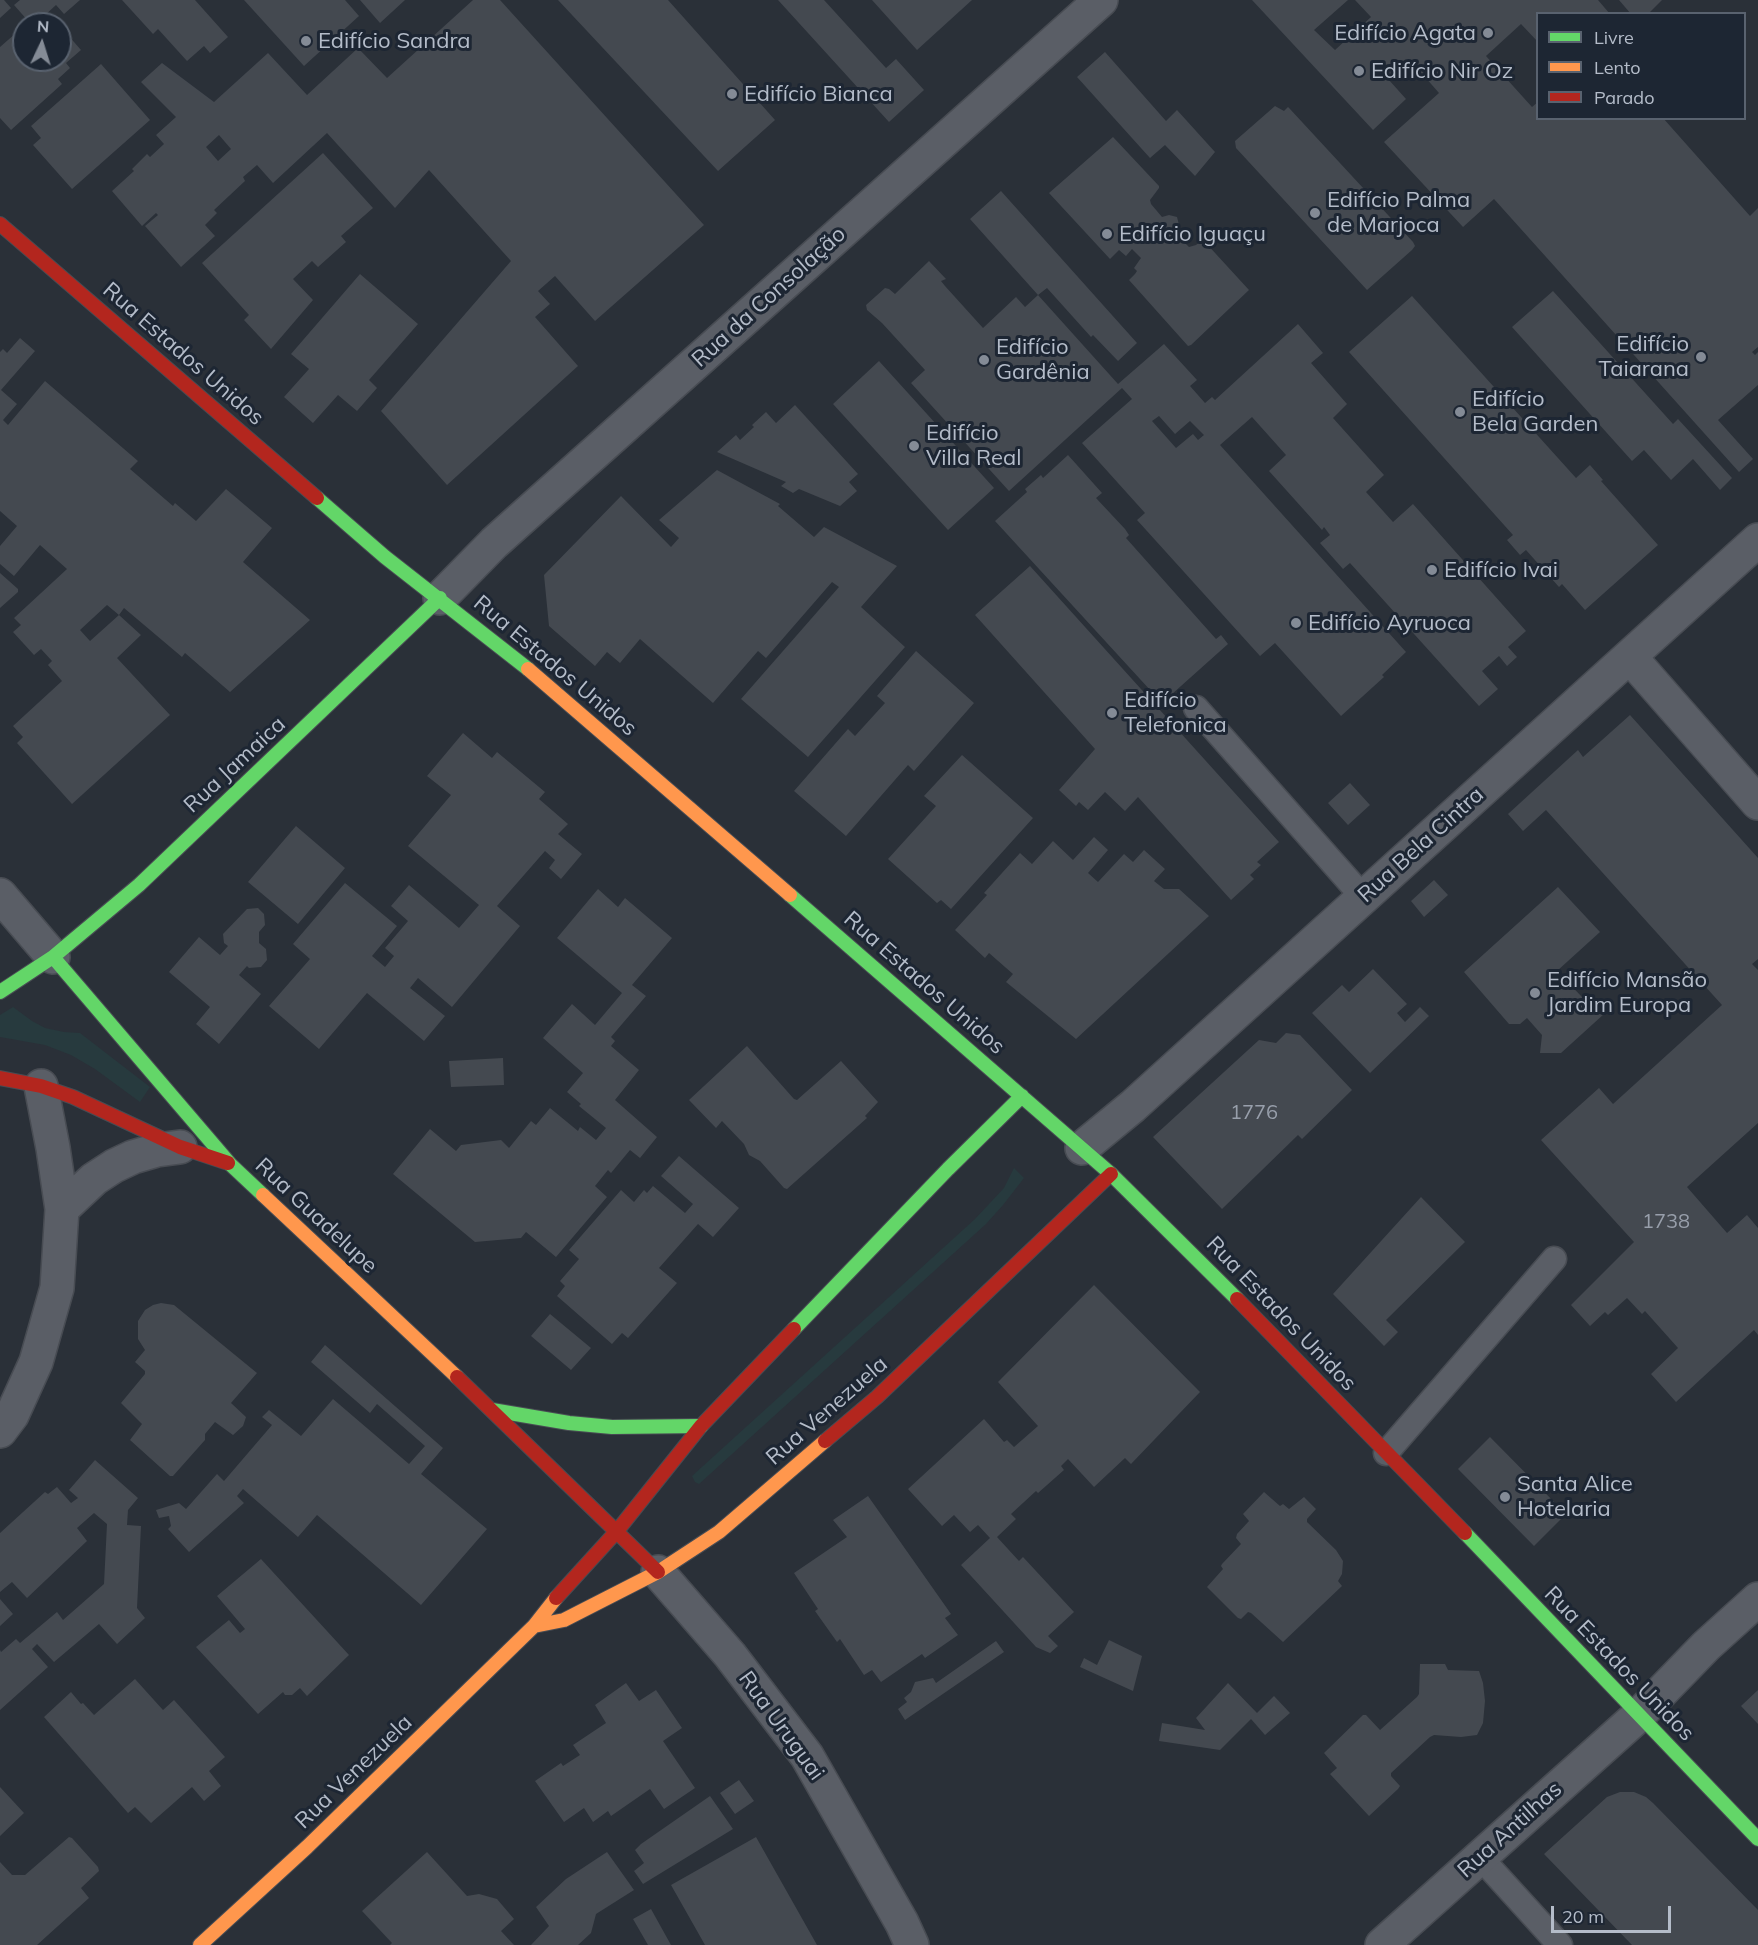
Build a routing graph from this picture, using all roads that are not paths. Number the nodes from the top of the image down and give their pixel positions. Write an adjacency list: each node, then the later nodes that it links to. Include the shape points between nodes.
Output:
1 (1101, 0): 4 (street, Rua da Consolação, via 494,543)
2 (0, 224): 4 (street, Rua Estados Unidos, via 386,557)
3 (1758, 540): 5 (street, Rua Bela Cintra)
4 (441, 598): 10 (street, Rua Jamaica, via 140,885); 14 (street, Rua Estados Unidos, via 518,660)
5 (1630, 657): 7 (street); 9 (street, Rua Bela Cintra)
6 (1196, 708): 9 (lane)
7 (1758, 803)
8 (0, 895): 10 (street)
9 (1364, 897): 16 (street, Rua Bela Cintra)
10 (53, 957): 11 (street); 17 (street, Rua Guadelupe)
11 (0, 992)
12 (0, 1078): 13 (street)
13 (41, 1086): 15 (street); 19 (street)
14 (1022, 1096): 16 (street, Rua Estados Unidos); 22 (street, Rua Venezuela)
15 (180, 1147): 17 (street); 19 (street, via 157,1150 114,1166)
16 (1082, 1148): 18 (street, Rua Estados Unidos)
17 (230, 1164): 21 (street, Rua Guadelupe)
18 (1111, 1174): 24 (street, Rua Estados Unidos); 26 (street, Rua Venezuela, via 877,1397 719,1532)
19 (62, 1209): 23 (street, via 57,1288 36,1362 12,1415)
20 (1554, 1259): 24 (lane)
21 (492, 1410): 22 (street, via 612,1427); 25 (street, Rua Guadelupe)
22 (700, 1426): 25 (street, Rua Venezuela)
23 (0, 1431)
24 (1386, 1453): 29 (street, Rua Estados Unidos)
25 (617, 1531): 26 (street, Rua Uruguai); 28 (street, Rua Venezuela)
26 (658, 1572): 28 (street, Rua Venezuela, via 564,1620); 33 (street, Rua Uruguai, via 730,1655 807,1756)
27 (1758, 1599): 29 (street, Rua Antilhas)
28 (534, 1626): 32 (street, Rua Venezuela, via 307,1847)
29 (1639, 1715): 30 (street, Rua Estados Unidos); 31 (street, Rua Antilhas)
30 (1758, 1839)
31 (1480, 1857): 34 (street, Rua Antilhas); 35 (lane)
32 (200, 1945)
33 (912, 1945)
34 (1382, 1945)
35 (1560, 1945)

